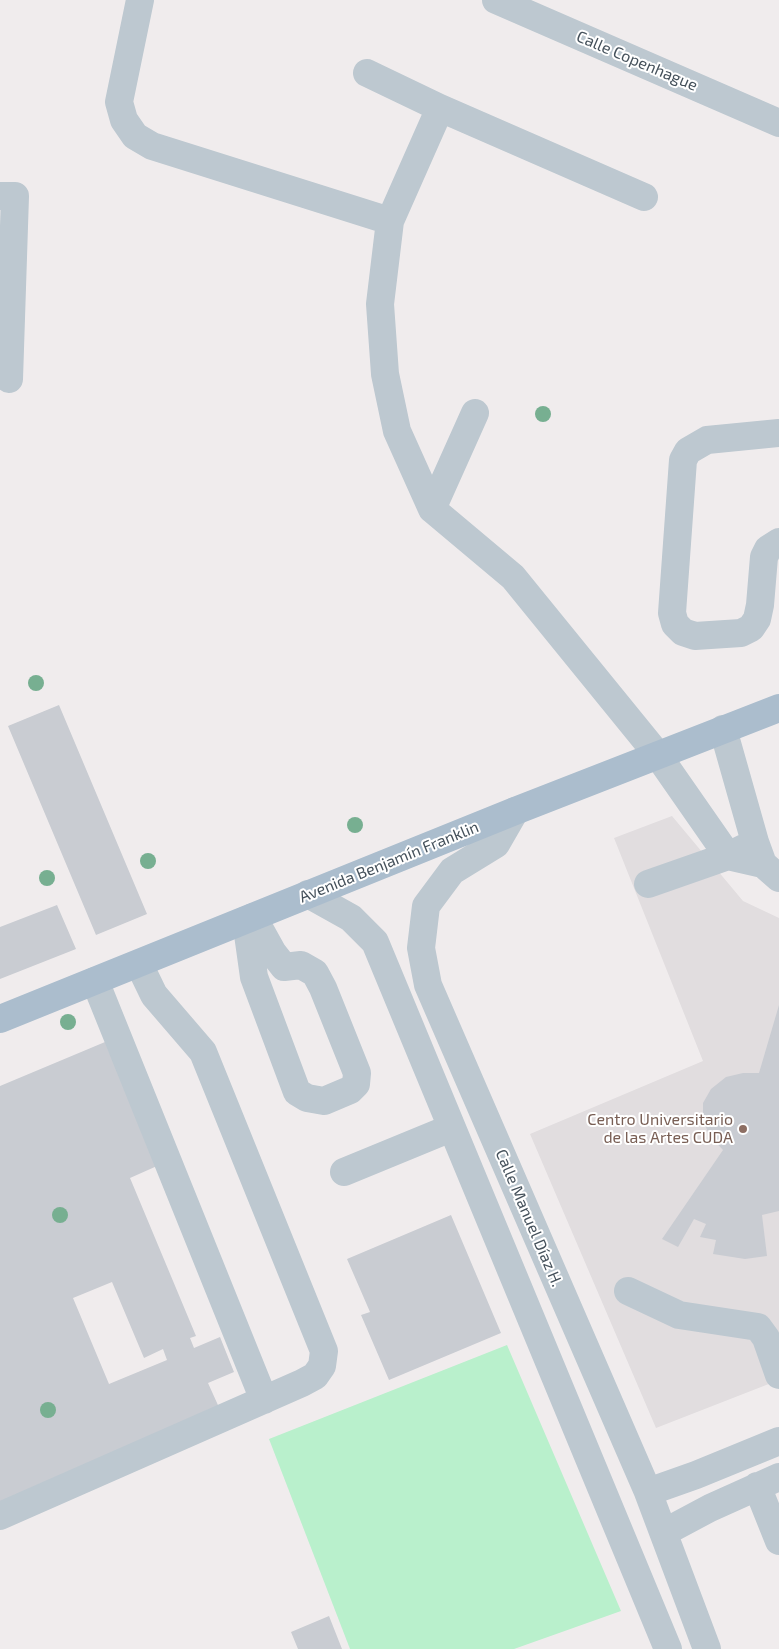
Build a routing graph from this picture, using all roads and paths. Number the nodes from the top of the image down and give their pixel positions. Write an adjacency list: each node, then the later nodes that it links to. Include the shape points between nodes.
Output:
1 (140, 0): 8 (street, via 119,102 124,120 135,136 152,146)
2 (496, 0): 5 (street, Calle Copenhague)
3 (367, 73): 4 (street)
4 (440, 108): 7 (street); 8 (street)
5 (779, 123)
6 (0, 196): 9 (street, via 15,196)
7 (644, 197)
8 (390, 221): 12 (street, via 380,304 385,374 397,431)
9 (9, 379)
10 (475, 413): 12 (street)
11 (779, 433): 13 (street, via 707,440 688,451 683,460 672,613 675,624 694,636 741,633 751,628 760,605 764,557 768,549)
12 (432, 509): 16 (street, via 513,578)
13 (779, 542)
14 (779, 708): 15 (main road, Avenida Benjamín Franklin)
15 (723, 729): 16 (main road, Avenida Benjamín Franklin); 19 (street)
16 (657, 754): 17 (main road, Avenida Benjamín Franklin); 18 (street)
17 (515, 811): 21 (main road, Avenida Benjamín Franklin); 34 (street, Calle Manuel Díaz H., via 496,844 452,871 426,906 422,948 428,985)
18 (728, 856): 19 (street); 20 (street)
19 (766, 862)
20 (648, 884)
21 (308, 894): 22 (main road, Avenida Benjamín Franklin); 26 (street, via 351,918 375,942)
22 (250, 918): 22 (street, via 254,977 297,1092 307,1098 324,1101 350,1090 356,1084 357,1074 315,973 301,966 284,966); 23 (main road, Avenida Benjamín Franklin)
23 (139, 964): 24 (main road, Avenida Benjamín Franklin); 30 (street, via 154,995 203,1052 324,1351 322,1366 315,1376)
24 (95, 981): 25 (main road, Avenida Benjamín Franklin); 30 (street)
25 (0, 1019)
26 (451, 1128): 27 (street); 40 (street)
27 (344, 1172)
28 (628, 1292): 29 (street, via 679,1315 758,1327 766,1338)
29 (779, 1375)
30 (264, 1400): 36 (street)
31 (779, 1441): 32 (street)
32 (696, 1475): 34 (street); 35 (street)
33 (768, 1481): 35 (street); 38 (street)
34 (648, 1492): 37 (street, Calle Manuel Díaz H.)
35 (710, 1508): 37 (street)
36 (0, 1516)
37 (665, 1532): 39 (street, Calle Manuel Díaz H.)
38 (779, 1541)
39 (697, 1624): 40 (street); 41 (street, Calle Manuel Díaz H.)
40 (666, 1644)
41 (707, 1649)

